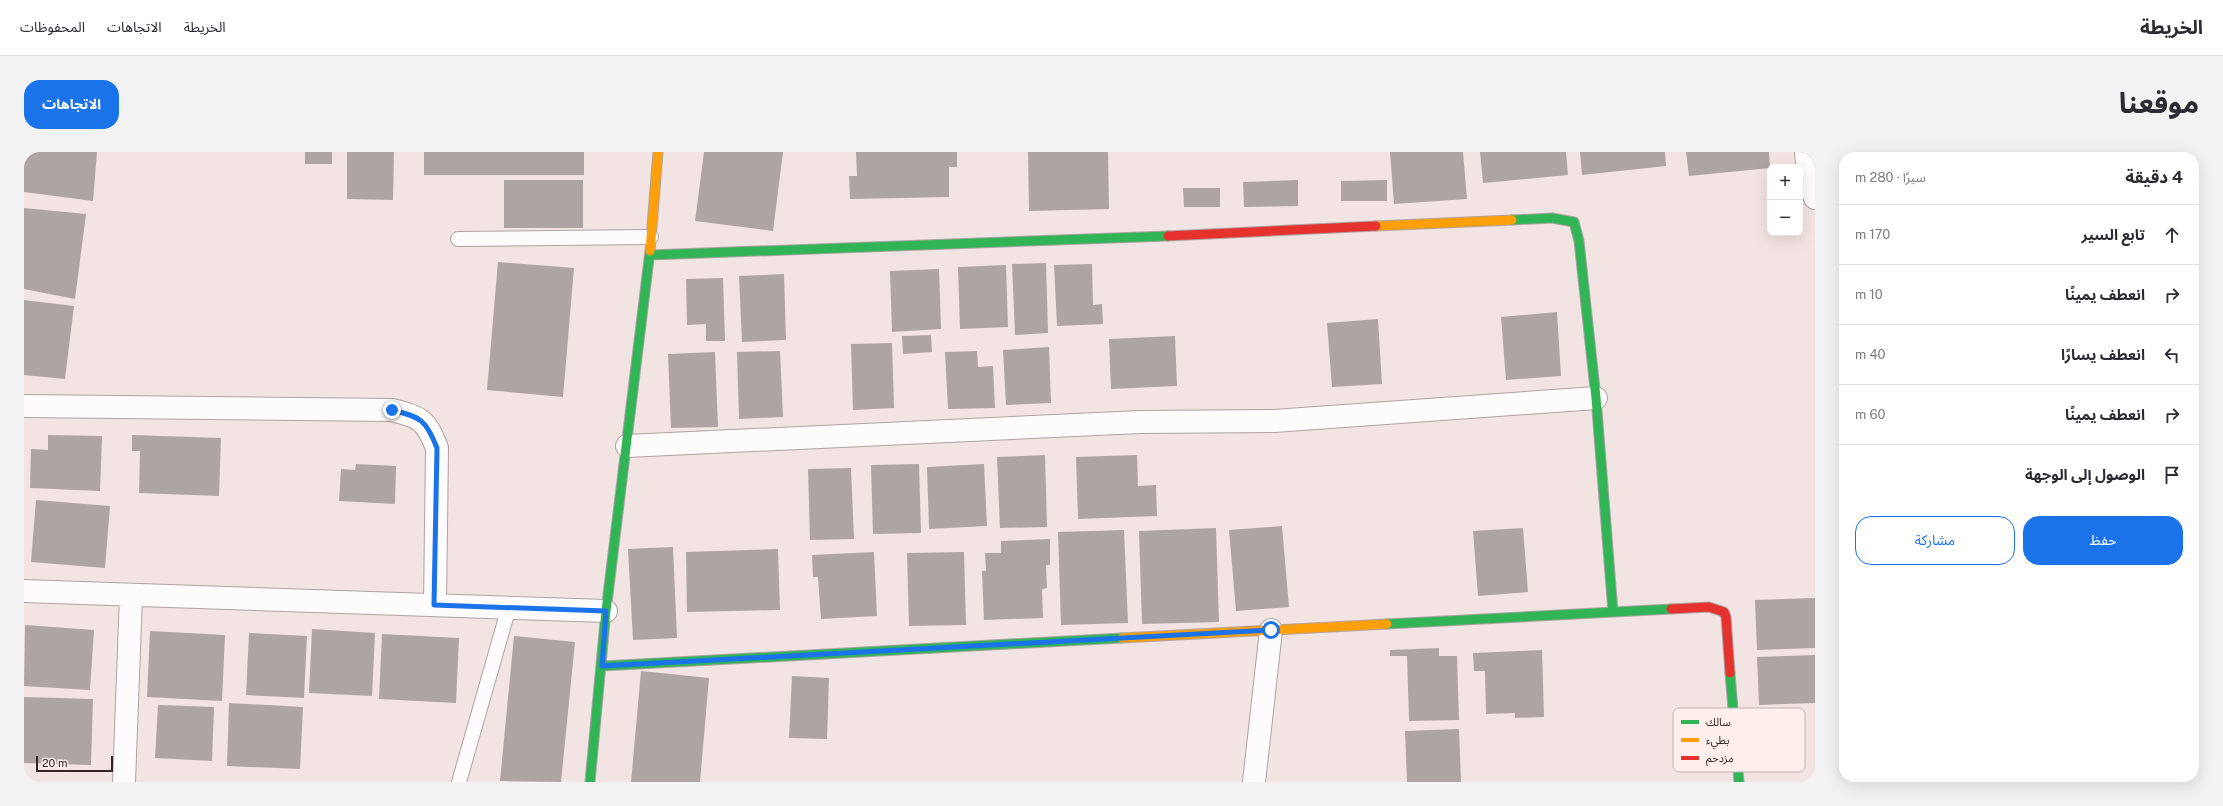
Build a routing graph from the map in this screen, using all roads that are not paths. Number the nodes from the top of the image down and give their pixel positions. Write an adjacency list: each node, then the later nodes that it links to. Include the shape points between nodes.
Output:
1 (658, 152): 4 (street)
2 (1806, 152): 3 (street, via 1809,182)
3 (1815, 198)
4 (651, 237): 5 (lane); 6 (street)
5 (458, 239)
6 (650, 255): 7 (street, via 1136,238 1552,218 1574,222 1576,228); 9 (street)
7 (1596, 398): 9 (street, via 1274,420 1140,422); 15 (street)
8 (24, 406): 12 (street, via 392,410 413,415 429,427 437,448)
9 (627, 446): 14 (street)
10 (24, 591): 11 (street)
11 (131, 595): 12 (street); 20 (street)
12 (434, 605): 13 (street)
13 (508, 608): 14 (street); 21 (lane)
14 (606, 611): 17 (street)
15 (1613, 612): 16 (street); 18 (street, via 1709,607 1721,609 1725,613)
16 (1271, 630): 17 (street); 23 (street)
17 (602, 666): 22 (street)
18 (1733, 708)
19 (1739, 772): 24 (street)
20 (124, 782)
21 (459, 782)
22 (590, 782)
23 (1254, 782)
24 (1740, 782)

